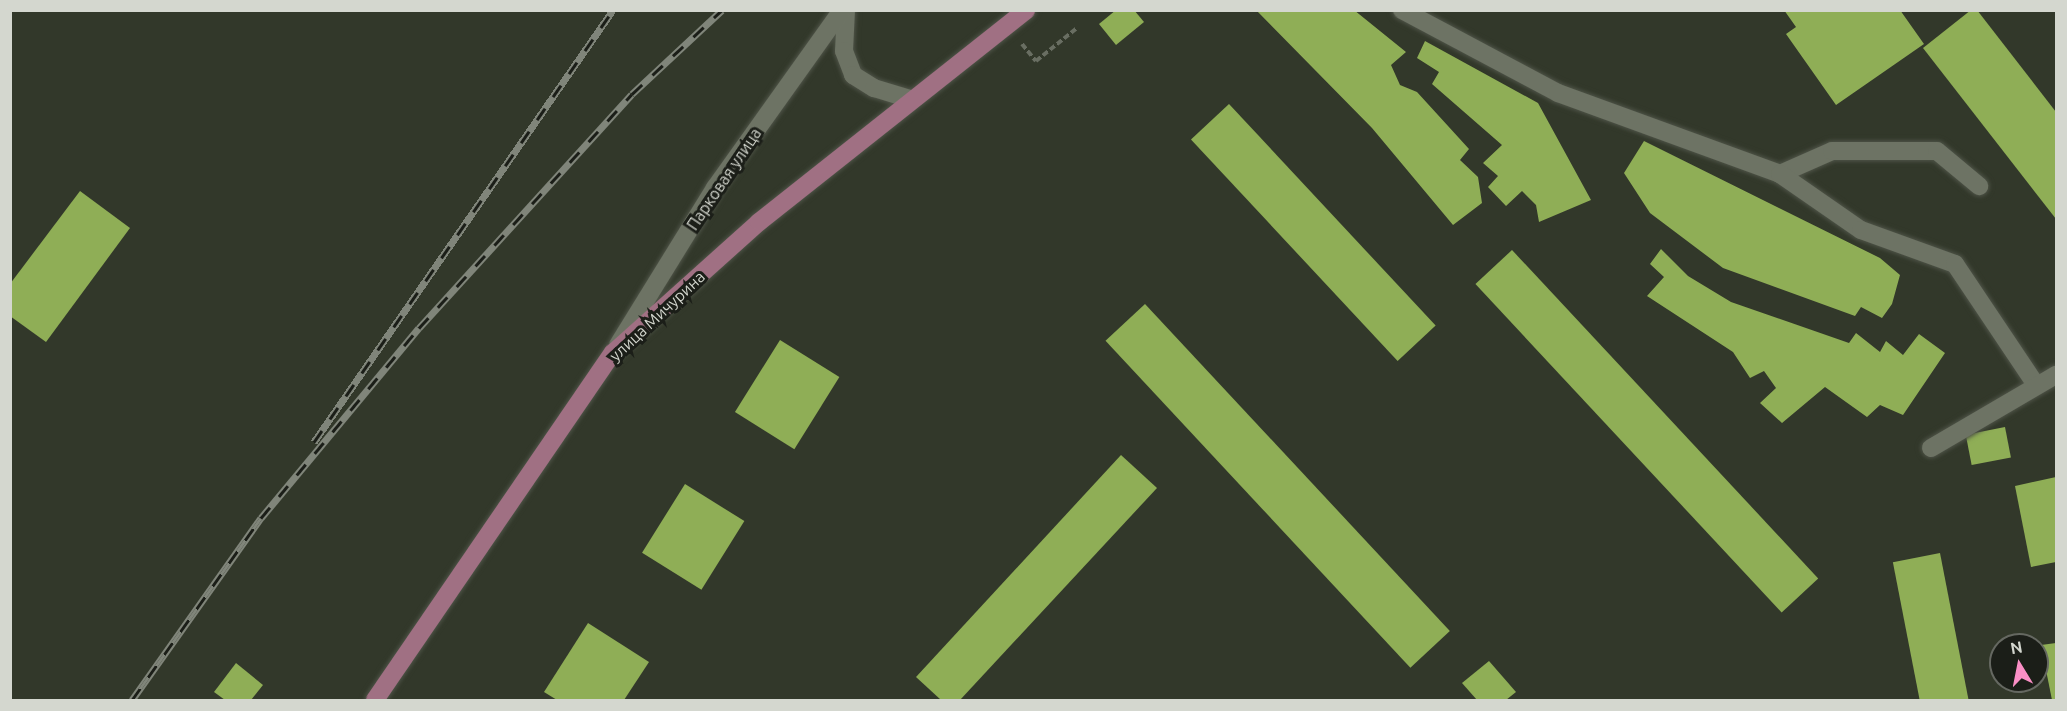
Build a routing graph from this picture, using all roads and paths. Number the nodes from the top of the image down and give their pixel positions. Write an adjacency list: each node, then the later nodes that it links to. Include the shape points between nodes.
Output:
1 (844, 10): 6 (street, via 844,51 853,75 874,88); 9 (street, Парковая улица, via 716,188)
2 (1026, 10): 4 (main road, улица Мичурина)
3 (1402, 10): 7 (street, via 1558,93)
4 (1006, 25): 5 (path, via 1036,61); 6 (main road, улица Мичурина)
5 (1077, 28)
6 (911, 99): 9 (main road, улица Мичурина, via 759,222)
7 (1780, 174): 8 (street, via 1832,151 1937,151); 11 (street, via 1862,230 1955,264)
8 (1979, 186)
9 (613, 353): 13 (main road, улица Мичурина)
10 (2056, 375): 11 (street)
11 (2036, 385): 12 (street)
12 (1931, 448)
13 (375, 700)

